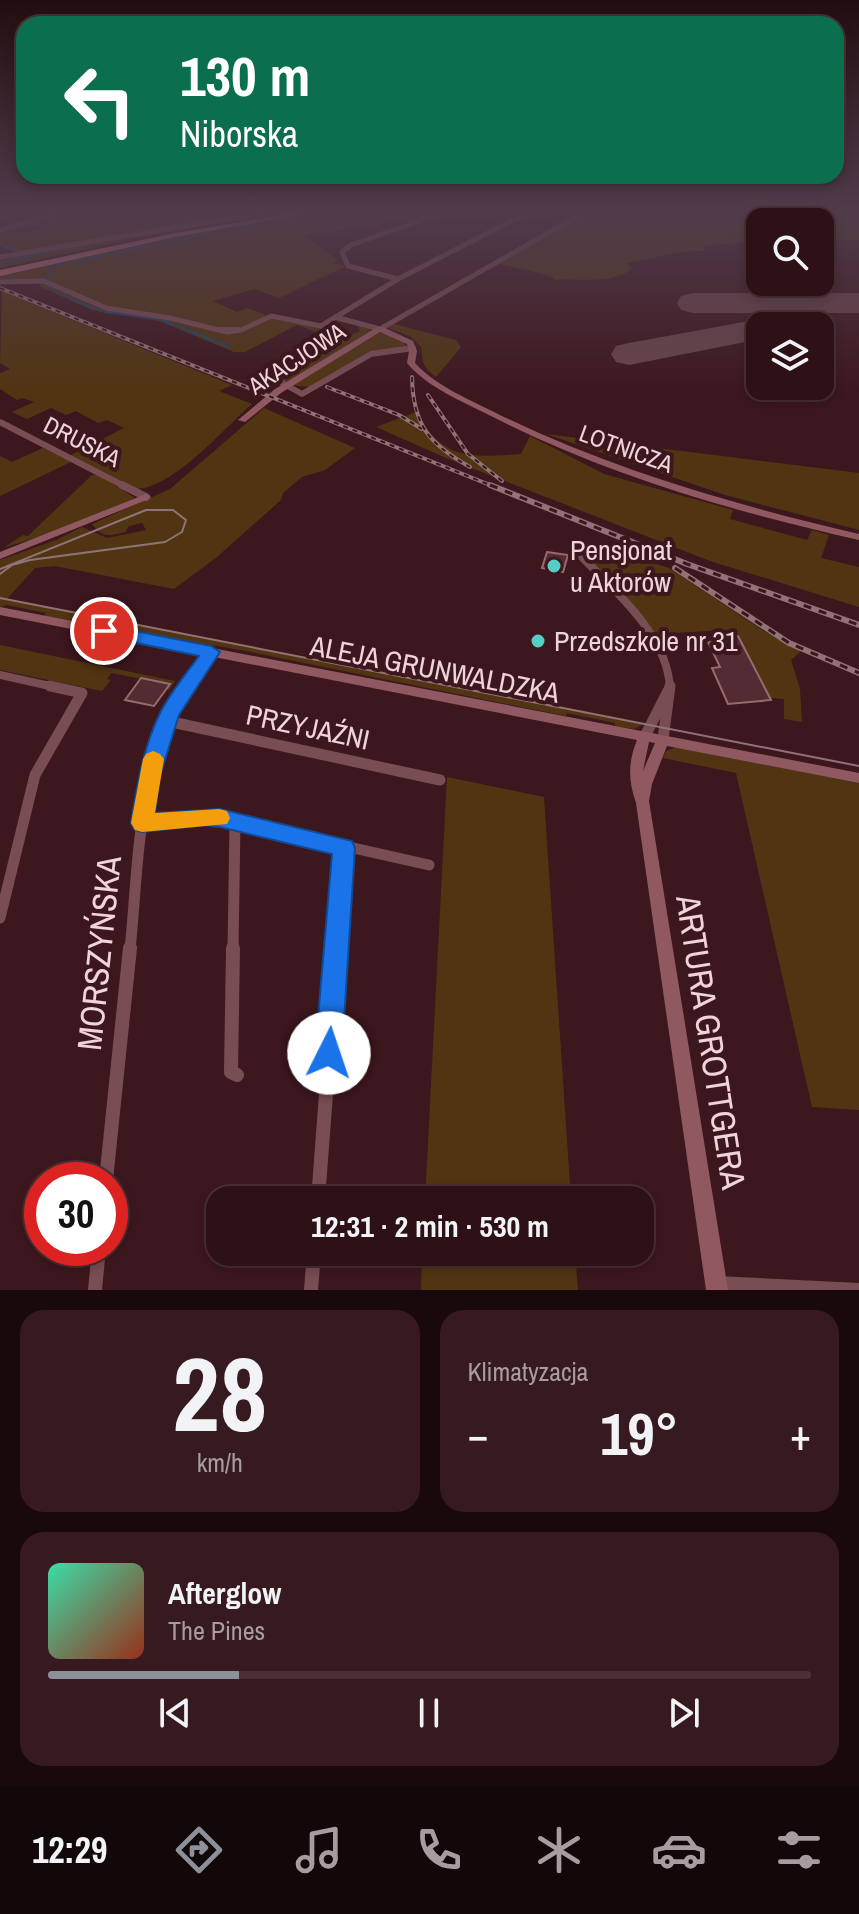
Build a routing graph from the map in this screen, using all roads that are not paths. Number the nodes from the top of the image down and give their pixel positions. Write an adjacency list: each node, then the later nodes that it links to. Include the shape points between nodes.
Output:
1 (376, 273): 4 (street)
2 (409, 273): 4 (street)
3 (478, 273): 7 (street, AKACJOWA)
4 (398, 279): 6 (street)
5 (0, 282): 6 (street, via 44,281 106,308 237,331 271,316 318,326)
6 (335, 317): 7 (street)
7 (380, 329): 8 (street, via 403,337); 10 (street, AKACJOWA)
8 (413, 348): 9 (street, via 365,356 302,394); 13 (street, LOTNICZA, via 411,363 422,375 558,445 716,501)
9 (279, 381)
10 (242, 420)
11 (0, 422): 12 (street, DRUSKA)
12 (146, 497): 15 (street)
13 (859, 537)
14 (575, 550): 19 (street, via 647,630)
15 (0, 556)
16 (0, 611): 17 (street, ALEJA GRUNWALDZKA)
17 (211, 652): 20 (street, MORSZYŃSKA); 21 (street, ALEJA GRUNWALDZKA)
18 (0, 675): 30 (street, via 82,693 35,775)
19 (669, 688): 21 (street); 22 (street)
20 (167, 721): 24 (street, PRZYJAŹNI); 26 (street, MORSZYŃSKA, via 148,779)
21 (645, 736): 22 (street, ALEJA GRUNWALDZKA); 25 (street, ARTURA GROTTGERA, via 634,766)
22 (663, 739): 23 (street, ALEJA GRUNWALDZKA); 25 (street, ARTURA GROTTGERA)
23 (859, 778)
24 (440, 780)
25 (643, 803): 36 (street, ARTURA GROTTGERA)
26 (142, 823): 27 (street, via 205,816); 32 (street, MORSZYŃSKA)
27 (235, 823): 28 (street); 31 (street, via 231,1072)
28 (344, 848): 29 (street); 33 (street)
29 (429, 865)
30 (0, 918)
31 (237, 1075)
32 (108, 1162)
33 (319, 1186)
34 (97, 1266): 37 (street)
35 (313, 1266): 38 (street)
36 (716, 1287): 39 (street)
37 (95, 1290)
38 (311, 1290)
39 (859, 1290)

